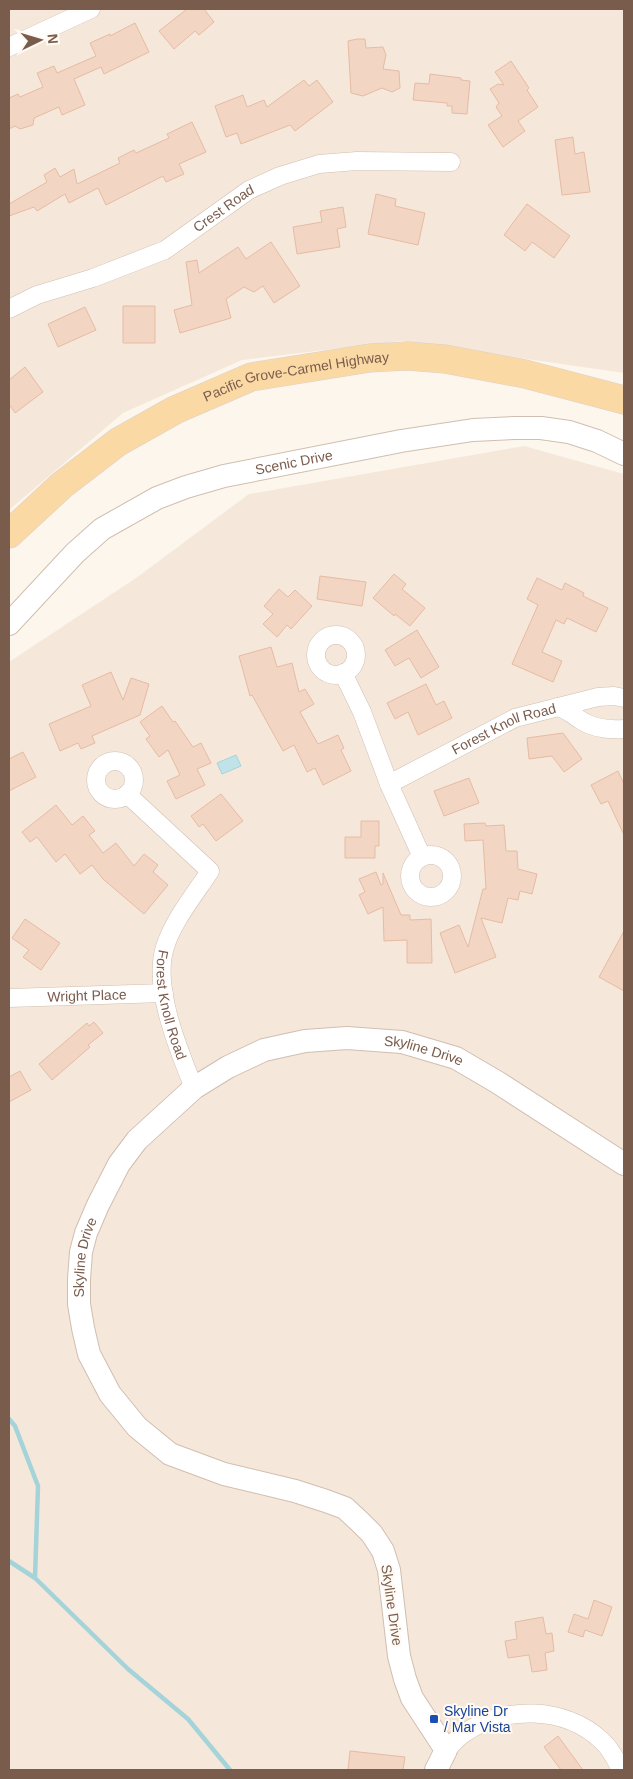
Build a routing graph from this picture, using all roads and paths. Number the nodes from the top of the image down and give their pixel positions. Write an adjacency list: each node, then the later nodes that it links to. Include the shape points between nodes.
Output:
1 (91, 9): 2 (street)
2 (9, 47)
3 (451, 162): 4 (street, Crest Road, via 319,164 280,176 249,190 166,250 93,278 36,295)
4 (9, 309)
5 (624, 400): 7 (main road, Pacific Grove-Carmel Highway, via 525,374 445,359 407,356 370,358 251,377 175,410 118,442 62,485)
6 (624, 454): 8 (street, Scenic Drive, via 569,432 541,428 473,430 401,441 186,487 157,498 102,529 75,553)
7 (9, 534)
8 (9, 624)
9 (342, 674): 13 (street, via 362,712)
10 (624, 698): 11 (street, Forest Knoll Road, via 598,697)
11 (558, 707): 12 (street, via 592,726); 13 (street, Forest Knoll Road, via 515,718)
12 (624, 729)
13 (389, 784): 15 (street)
14 (127, 794): 16 (street, Forest Knoll Road, via 210,871 172,931 165,948)
15 (422, 857)
16 (164, 993): 17 (street, Wright Place); 18 (street, Forest Knoll Road, via 175,1040)
17 (9, 998)
18 (194, 1088): 19 (street, Skyline Drive, via 264,1050 347,1038 402,1042 456,1058); 20 (street, Skyline Drive, via 143,1134 119,1164 86,1233 81,1252 79,1304 89,1354 106,1388 125,1414 170,1454 224,1474 326,1500 345,1508 372,1534 383,1551 389,1570 399,1656 405,1679 412,1698)
19 (624, 1164)
20 (446, 1750): 21 (street); 22 (street, via 463,1734 484,1722 507,1715 537,1714 585,1727 609,1749)
21 (436, 1770)
22 (621, 1770)

